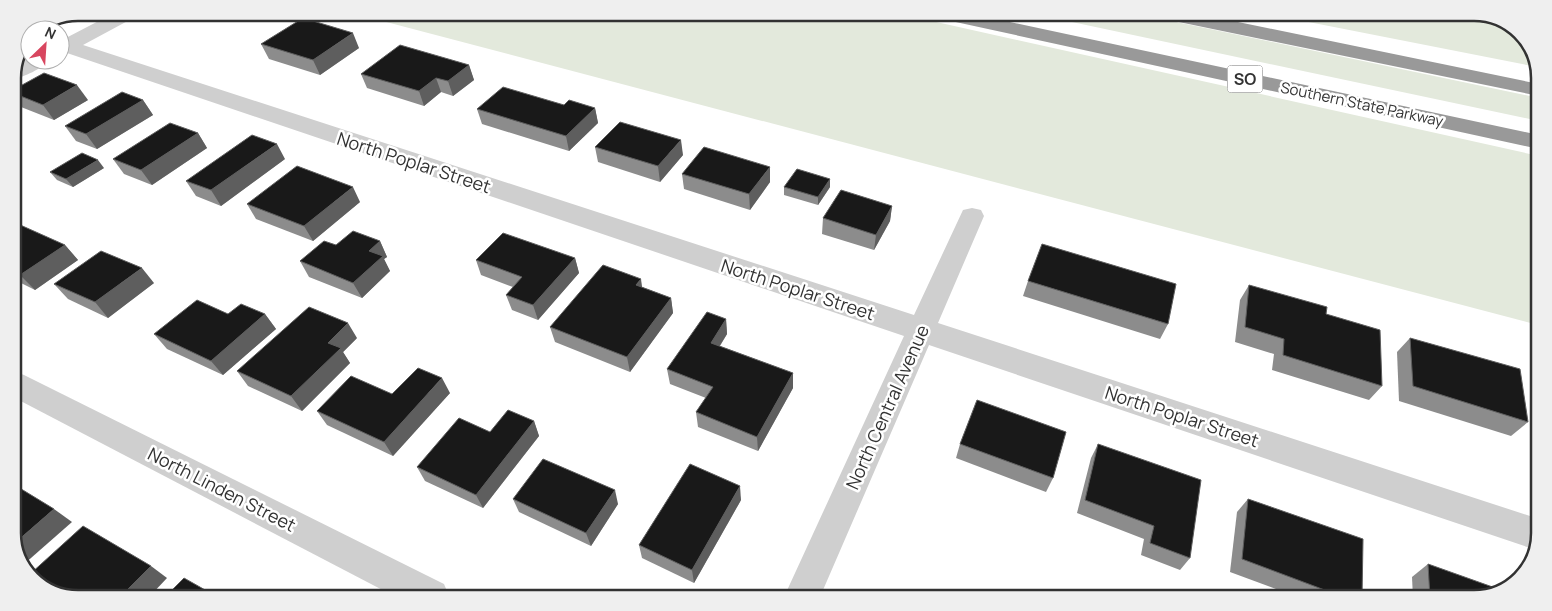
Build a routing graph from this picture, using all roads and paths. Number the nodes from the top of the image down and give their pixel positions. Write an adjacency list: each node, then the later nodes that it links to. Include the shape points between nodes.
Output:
1 (112, 21): 4 (street)
2 (979, 21): 7 (highway, Southern State Parkway / SO)
3 (1203, 21): 6 (highway)
4 (70, 42)
5 (70, 49): 9 (street, North Poplar Street)
6 (1531, 88)
7 (1531, 140)
8 (972, 216): 9 (street, North Central Avenue)
9 (922, 330): 11 (street, North Poplar Street); 13 (street, North Central Avenue)
10 (21, 387): 12 (street, North Linden Street)
11 (1531, 532)
12 (419, 590)
13 (805, 590)

